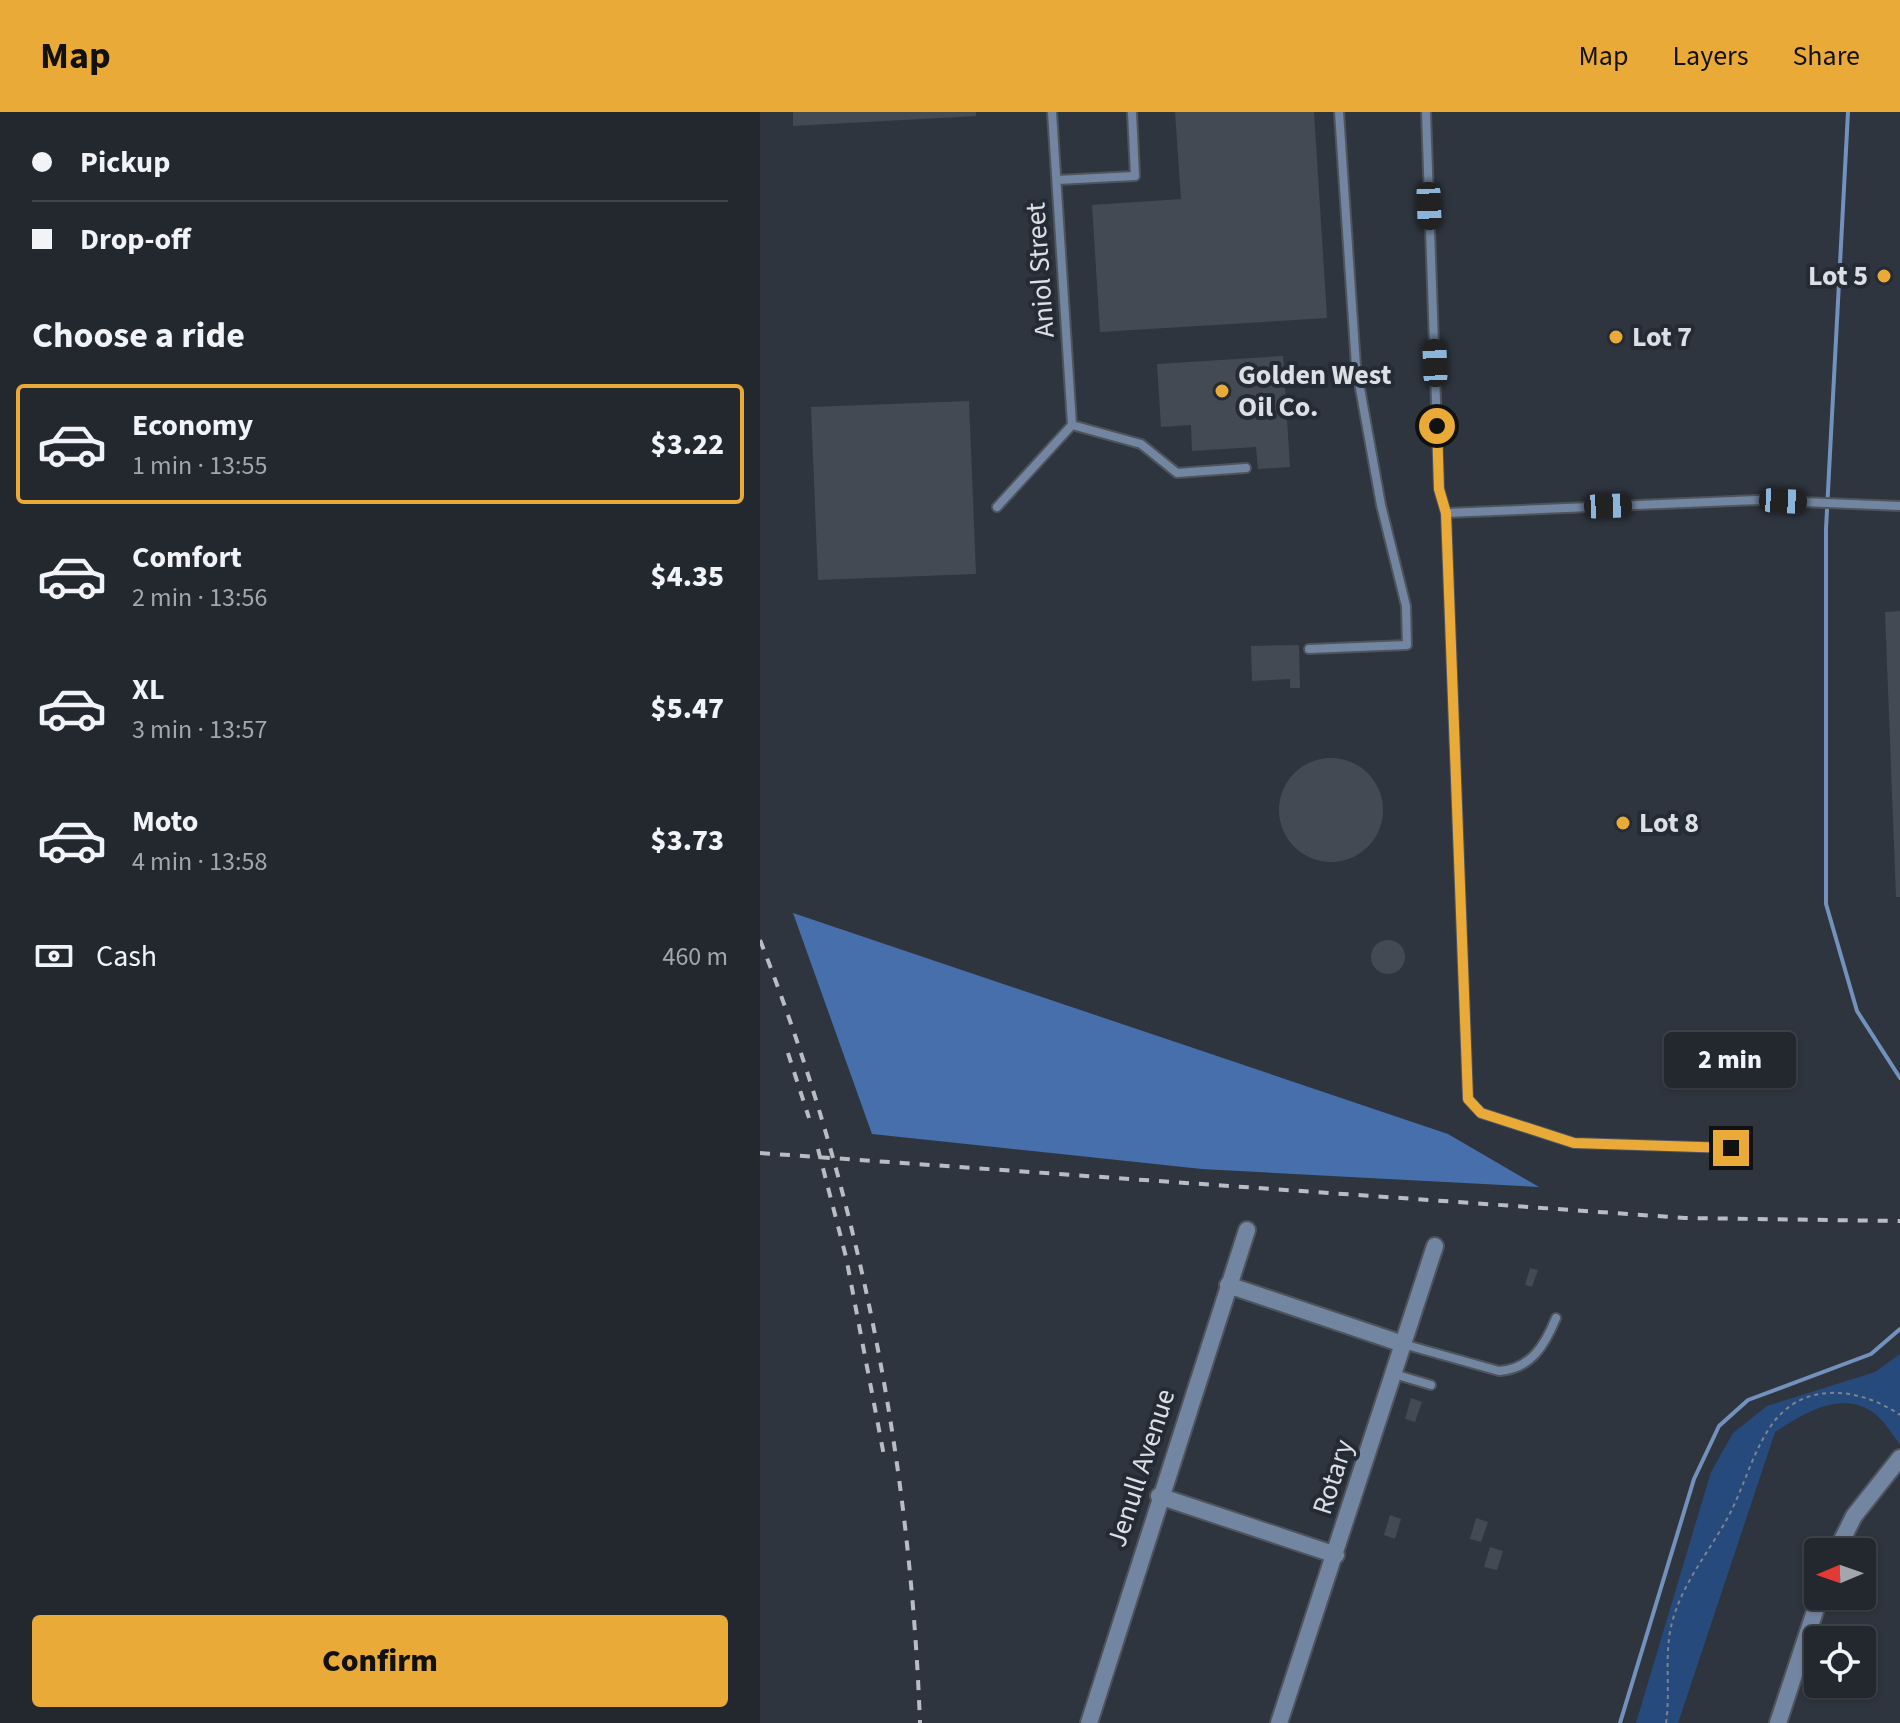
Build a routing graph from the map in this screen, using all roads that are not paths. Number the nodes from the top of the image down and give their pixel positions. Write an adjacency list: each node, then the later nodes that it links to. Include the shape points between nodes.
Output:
1 (1052, 112): 5 (lane, Aniol Street)
2 (1132, 112): 5 (lane, via 1135,176)
3 (1339, 112): 11 (lane, via 1356,366 1406,606 1407,645)
4 (1426, 112): 10 (lane, via 1439,489)
5 (1057, 180): 6 (lane, Aniol Street)
6 (1072, 425): 7 (lane, via 1141,444 1177,473); 9 (lane)
7 (1246, 468)
8 (1900, 506): 10 (lane, via 1757,500)
9 (997, 507)
10 (1446, 513): 12 (lane, via 1468,1099 1481,1113 1574,1143)
11 (1309, 649)
12 (1731, 1148)
13 (1247, 1230): 15 (street, Jenull Avenue)
14 (1435, 1246): 17 (street, Rotary)
15 (1228, 1285): 17 (street); 21 (street, Jenull Avenue)
16 (1556, 1318): 17 (lane, via 1546,1342 1513,1370 1499,1371)
17 (1403, 1344): 18 (street, Rotary)
18 (1394, 1374): 19 (lane); 23 (street, Rotary, via 1348,1537)
19 (1431, 1385)
20 (1900, 1458): 22 (street)
21 (1159, 1496): 23 (street); 25 (street, Jenull Avenue)
22 (1843, 1538)
23 (1336, 1555): 26 (street, Rotary)
24 (1815, 1610): 27 (street)
25 (1088, 1723)
26 (1279, 1723)
27 (1778, 1723)

